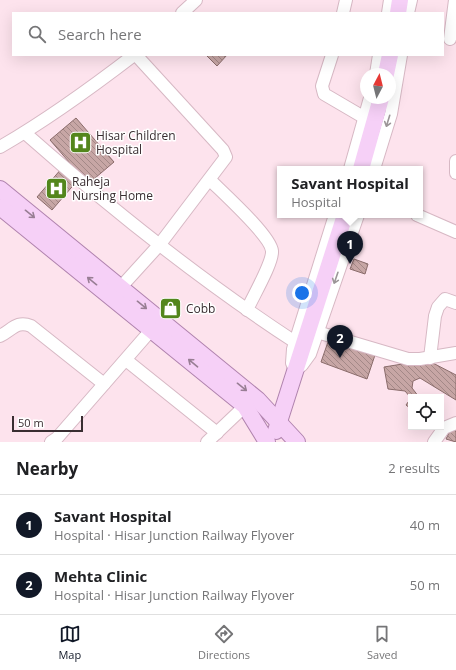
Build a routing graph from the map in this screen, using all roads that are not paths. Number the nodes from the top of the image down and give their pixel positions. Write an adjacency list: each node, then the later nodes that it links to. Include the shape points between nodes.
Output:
1 (196, 0): 7 (street)
2 (346, 0): 8 (street)
3 (390, 0): 9 (street)
4 (400, 0): 10 (main road)
5 (410, 0): 11 (street)
6 (455, 0): 12 (street)
7 (183, 12)
8 (343, 12)
9 (388, 12)
10 (398, 12)
11 (408, 12)
12 (450, 40)
13 (134, 56): 24 (street)
14 (136, 56): 31 (street, via 225,153 224,162)
15 (332, 56): 23 (street, via 322,86 324,94)
16 (379, 56): 19 (street)
17 (390, 56): 20 (main road)
18 (401, 56): 29 (street, one-way to 29, via 391,114)
19 (377, 68)
20 (387, 68)
21 (368, 104): 23 (street)
22 (379, 104): 27 (main road)
23 (365, 118): 28 (street)
24 (25, 133): 25 (street); 39 (street, via 86,187)
25 (0, 147)
26 (456, 161): 30 (street)
27 (363, 162)
28 (351, 166)
29 (375, 166)
30 (456, 173)
31 (210, 180): 39 (street); 42 (street, via 266,237 272,251 270,262)
32 (0, 189): 40 (main road, one-way to 40)
33 (0, 207): 43 (main road, one-way to 33)
34 (334, 218): 46 (street)
35 (344, 218): 50 (main road)
36 (357, 218): 44 (street, one-way to 44)
37 (423, 218): 38 (street)
38 (456, 232)
39 (160, 244): 40 (street); 42 (street)
40 (120, 288): 53 (main road, one-way to 53, via 258,400)
41 (456, 303): 48 (street, via 445,299 438,307)
42 (247, 310): 46 (street)
43 (152, 330): 49 (street); 52 (main road, one-way to 43)
44 (317, 332): 48 (street, via 394,356 408,359); 50 (street, via 310,354)
45 (0, 336): 51 (street, via 18,324 25,323)
46 (295, 342): 50 (street, via 292,357)
47 (456, 352): 48 (street)
48 (430, 358)
49 (126, 360): 51 (street); 55 (street)
50 (295, 370): 53 (main road)
51 (104, 384): 56 (street)
52 (244, 406): 55 (street); 58 (main road)
53 (278, 422): 59 (main road); 60 (main road)
54 (456, 423): 61 (street, via 444,428)
55 (217, 433): 57 (street)
56 (51, 442)
57 (207, 442)
58 (267, 442)
59 (274, 442)
60 (297, 442)
61 (434, 442)

